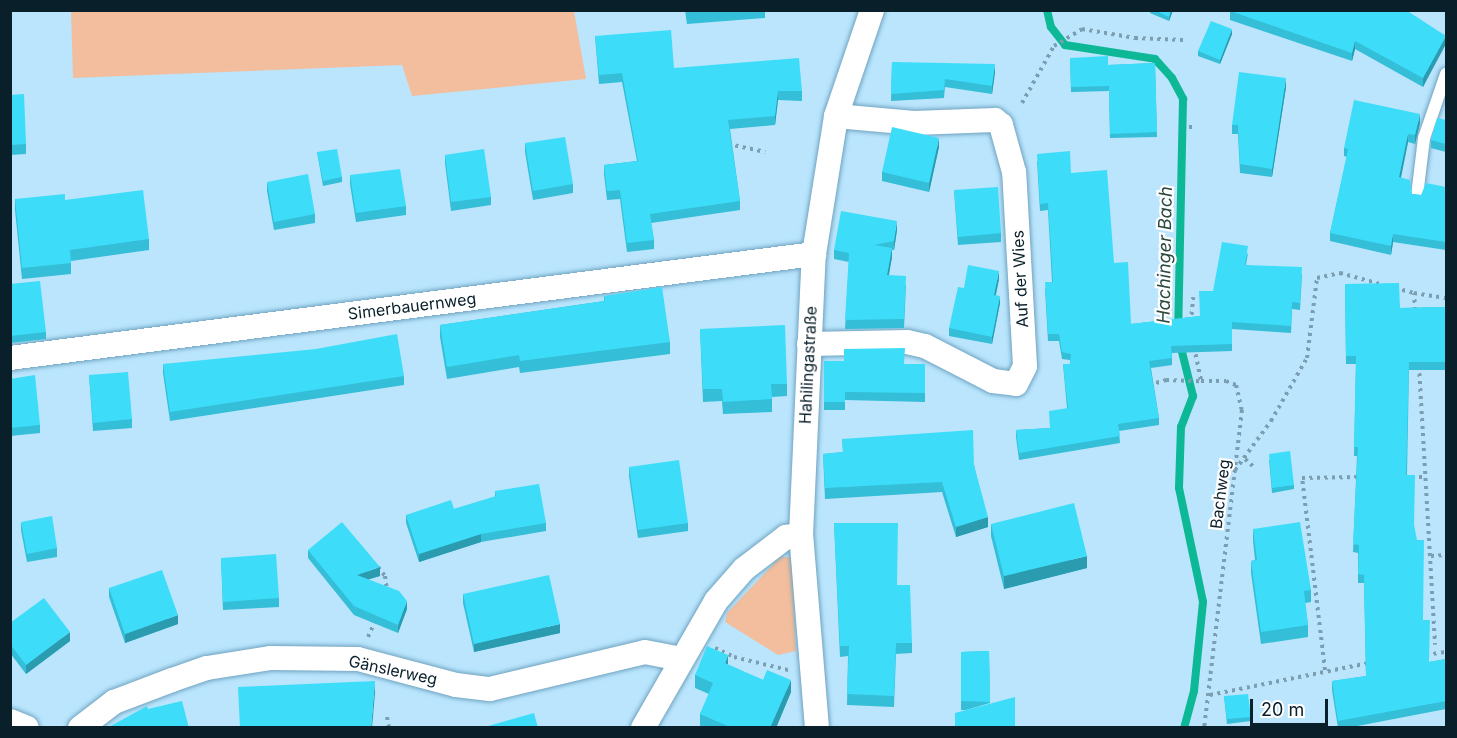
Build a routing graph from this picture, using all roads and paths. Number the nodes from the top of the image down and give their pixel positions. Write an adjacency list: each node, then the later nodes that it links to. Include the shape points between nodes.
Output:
1 (872, 10): 5 (street, Hahilingastraße)
2 (1183, 40): 4 (path, via 1135,38 1082,29 1054,46)
3 (1446, 74): 10 (lane, via 1424,138)
4 (1022, 103)
5 (836, 116): 11 (street, Hahilingastraße); 18 (street, Auf der Wies, via 914,123 995,120 1001,125 1014,172 1025,366 1016,384 993,381 925,346 907,342)
6 (1189, 127): 7 (path)
7 (1196, 127)
8 (716, 144): 9 (path)
9 (765, 152)
10 (1417, 196)
11 (814, 254): 18 (street, Hahilingastraße); 19 (street, Simerbauernweg)
12 (1414, 293): 14 (path); 15 (path); 23 (path, via 1340,273 1317,278 1307,358)
13 (1193, 297): 16 (path)
14 (1446, 298)
15 (1416, 316)
16 (1191, 325)
17 (1193, 336): 21 (path)
18 (809, 344): 29 (street, Hahilingastraße)
19 (10, 358)
20 (1418, 362): 28 (path)
21 (1199, 382): 22 (path); 25 (path, Bachweg, via 1226,381 1236,385 1242,397)
22 (1140, 388)
23 (1245, 459): 24 (path); 25 (path)
24 (1254, 467)
25 (1234, 471): 44 (path, Bachweg)
26 (1370, 477): 43 (path, via 1302,478)
27 (1403, 477): 28 (path)
28 (1426, 477): 31 (path)
29 (801, 536): 35 (street, via 786,537 744,569 716,601); 42 (street, Hahilingastraße)
30 (1446, 555): 31 (path)
31 (1431, 556): 36 (path)
32 (372, 559): 33 (path, via 385,576)
33 (386, 597)
34 (381, 607): 39 (path)
35 (693, 637): 40 (street); 42 (path, via 734,657 778,670)
36 (1436, 645)
37 (1446, 652): 38 (path)
38 (1413, 657)
39 (358, 659): 40 (street, Gänslerweg, via 456,685 490,688 645,652); 48 (street, Gänslerweg, via 271,658 207,668 114,702)
40 (680, 660): 50 (street)
41 (1380, 662): 43 (path)
42 (813, 670): 51 (street, Hahilingastraße)
43 (1325, 670): 44 (path)
44 (1210, 695): 52 (path, Bachweg)
45 (387, 717): 49 (path)
46 (10, 721): 47 (street)
47 (27, 728)
48 (80, 728)
49 (388, 728)
50 (643, 728)
51 (817, 728)
52 (1204, 728)

